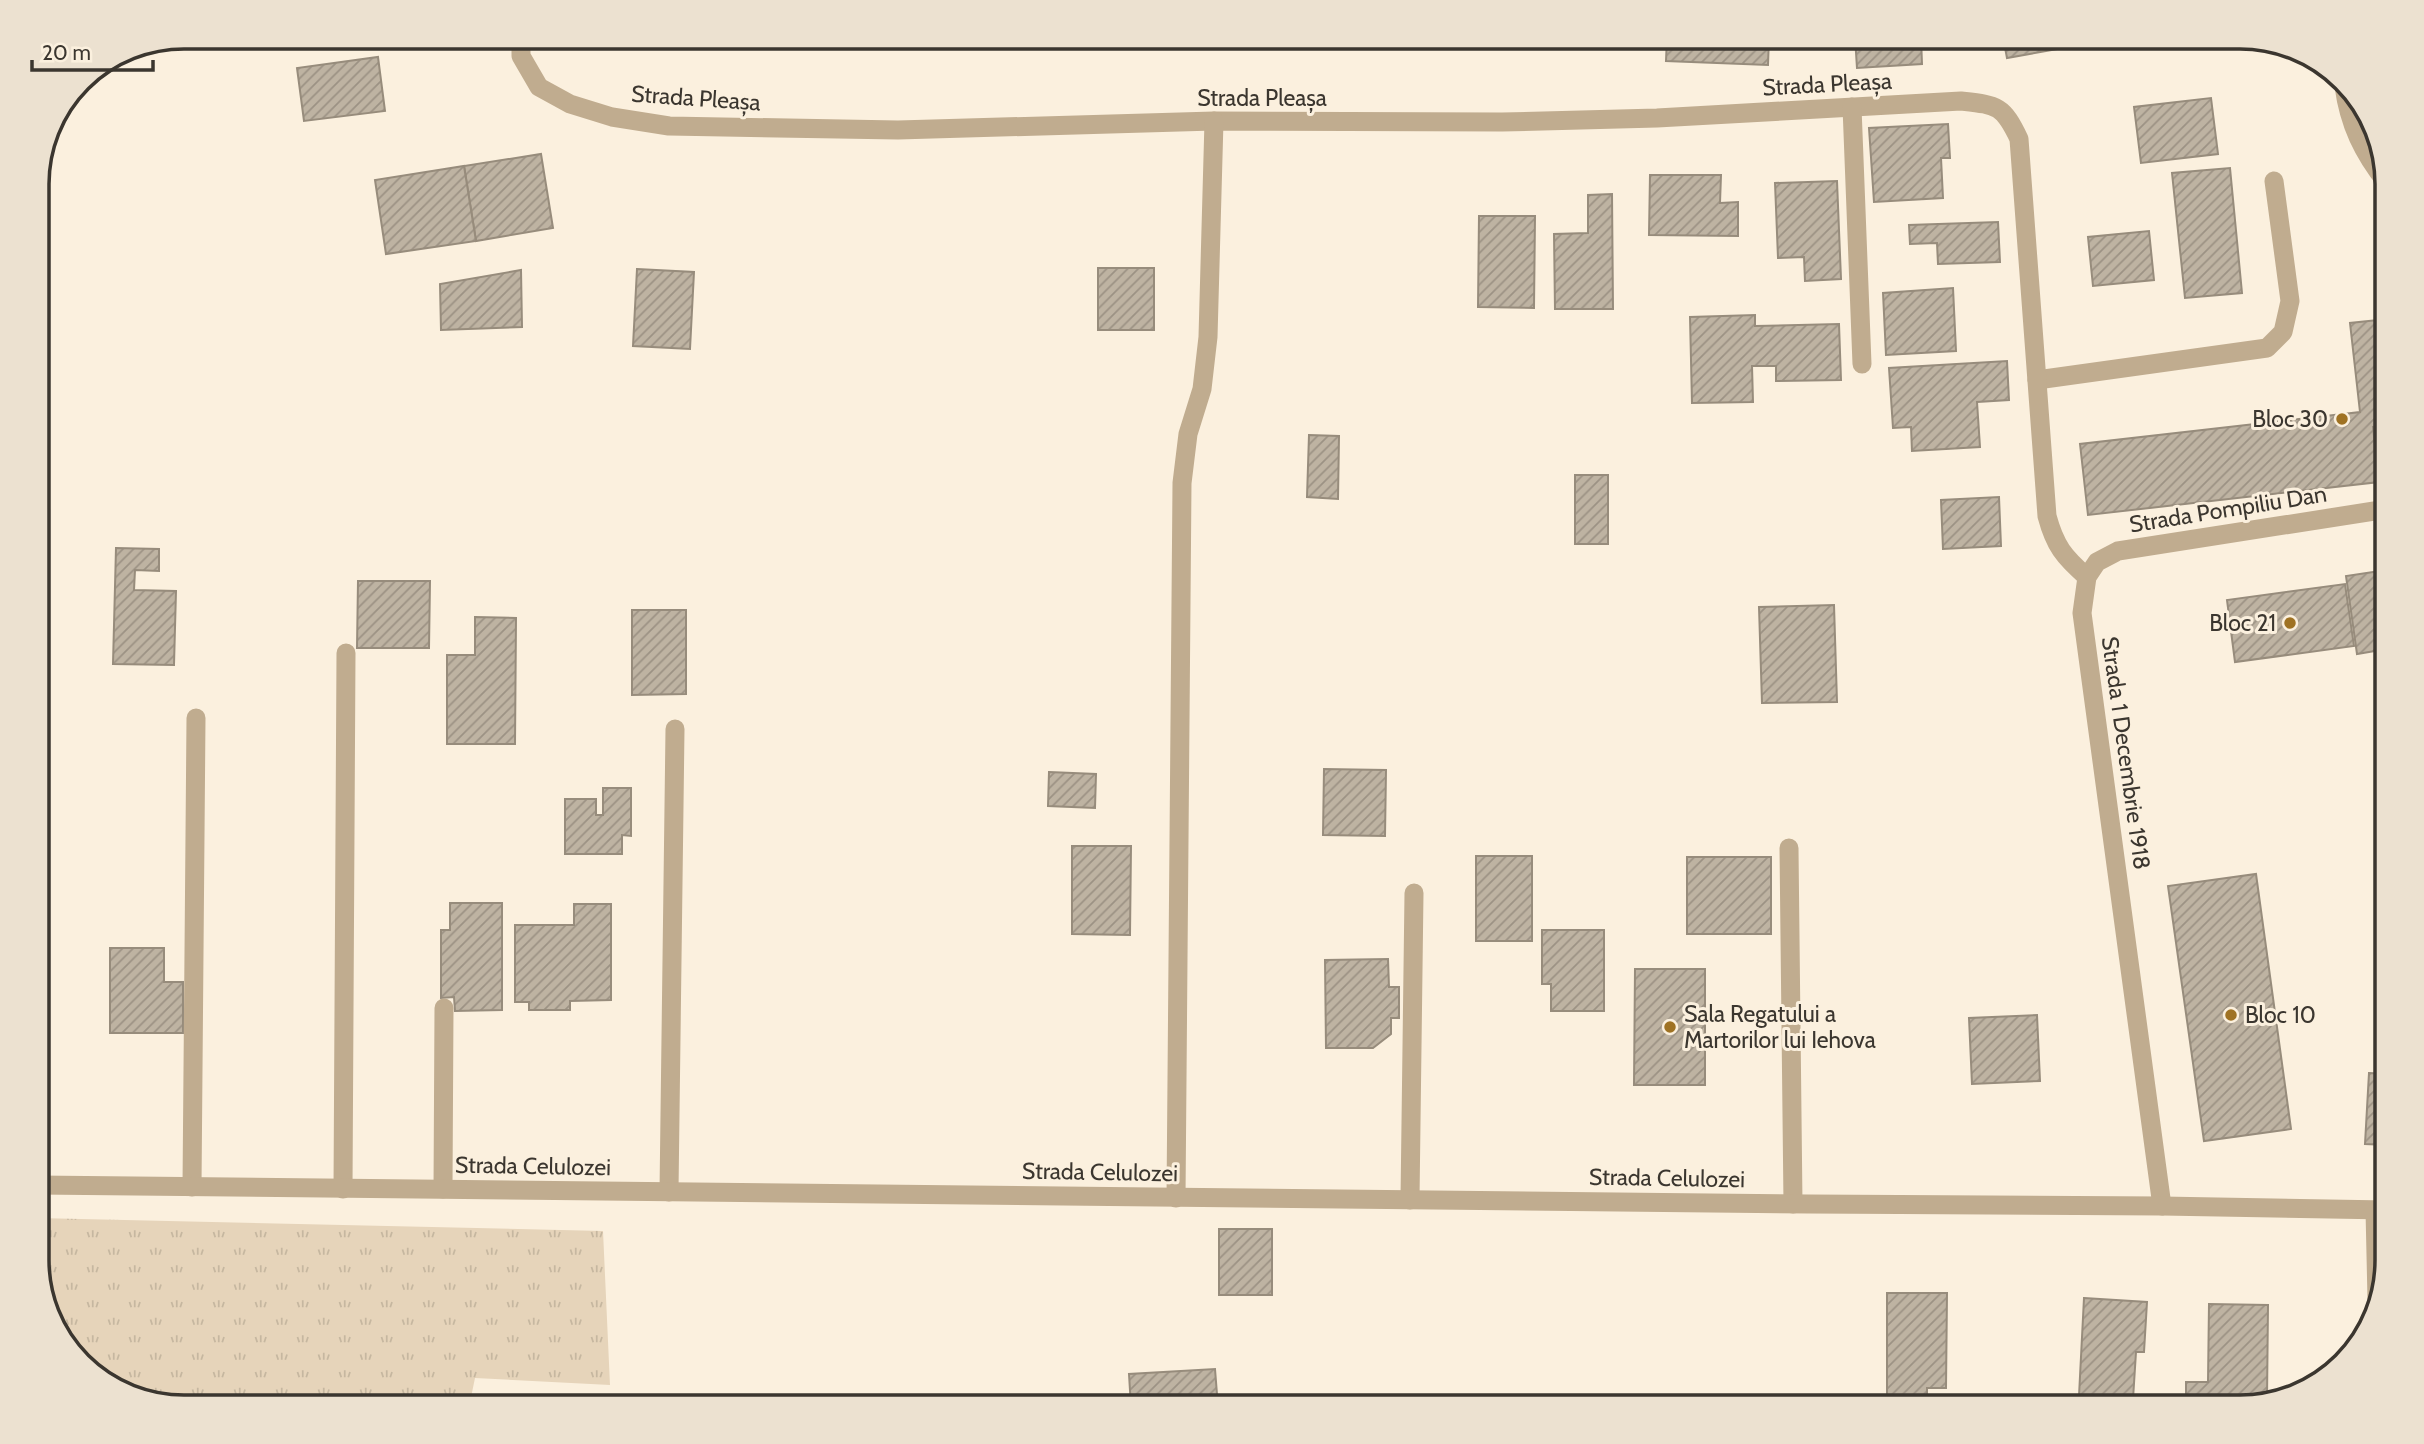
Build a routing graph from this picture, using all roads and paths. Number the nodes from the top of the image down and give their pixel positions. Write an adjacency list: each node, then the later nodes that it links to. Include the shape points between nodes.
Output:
1 (522, 49): 4 (street, Strada Pleașa, via 539,87 570,104 612,117 669,126 898,130)
2 (2347, 102): 5 (street, via 2361,147)
3 (1852, 107): 4 (street, Strada Pleașa, via 1502,122); 7 (street); 8 (street, Strada Pleașa, via 1961,101 1991,104 2008,116 2019,139)
4 (1214, 121): 22 (street, via 1208,337 1182,483)
5 (2373, 164)
6 (2274, 181): 8 (street, via 2290,301 2283,332 2267,348)
7 (1862, 364)
8 (2037, 380): 10 (street, via 2047,516 2054,541)
9 (2375, 511): 10 (street, Strada Pompiliu Dan, via 2118,551 2097,562)
10 (2087, 578): 25 (street, Strada 1 Decembrie 1918, via 2082,612)
11 (346, 653): 19 (street)
12 (196, 718): 18 (street)
13 (675, 729): 21 (street)
14 (1790, 848): 24 (street)
15 (1414, 894): 23 (street)
16 (444, 1008): 20 (street)
17 (49, 1185): 18 (street, Strada Celulozei)
18 (192, 1187): 19 (street, Strada Celulozei)
19 (343, 1189): 20 (street, Strada Celulozei)
20 (443, 1189): 21 (street, Strada Celulozei)
21 (669, 1192): 22 (street, Strada Celulozei)
22 (1176, 1198): 23 (street, Strada Celulozei)
23 (1410, 1200): 24 (street, Strada Celulozei)
24 (1793, 1204): 25 (street, Strada Celulozei)
25 (2162, 1206): 26 (street)
26 (2375, 1210)

